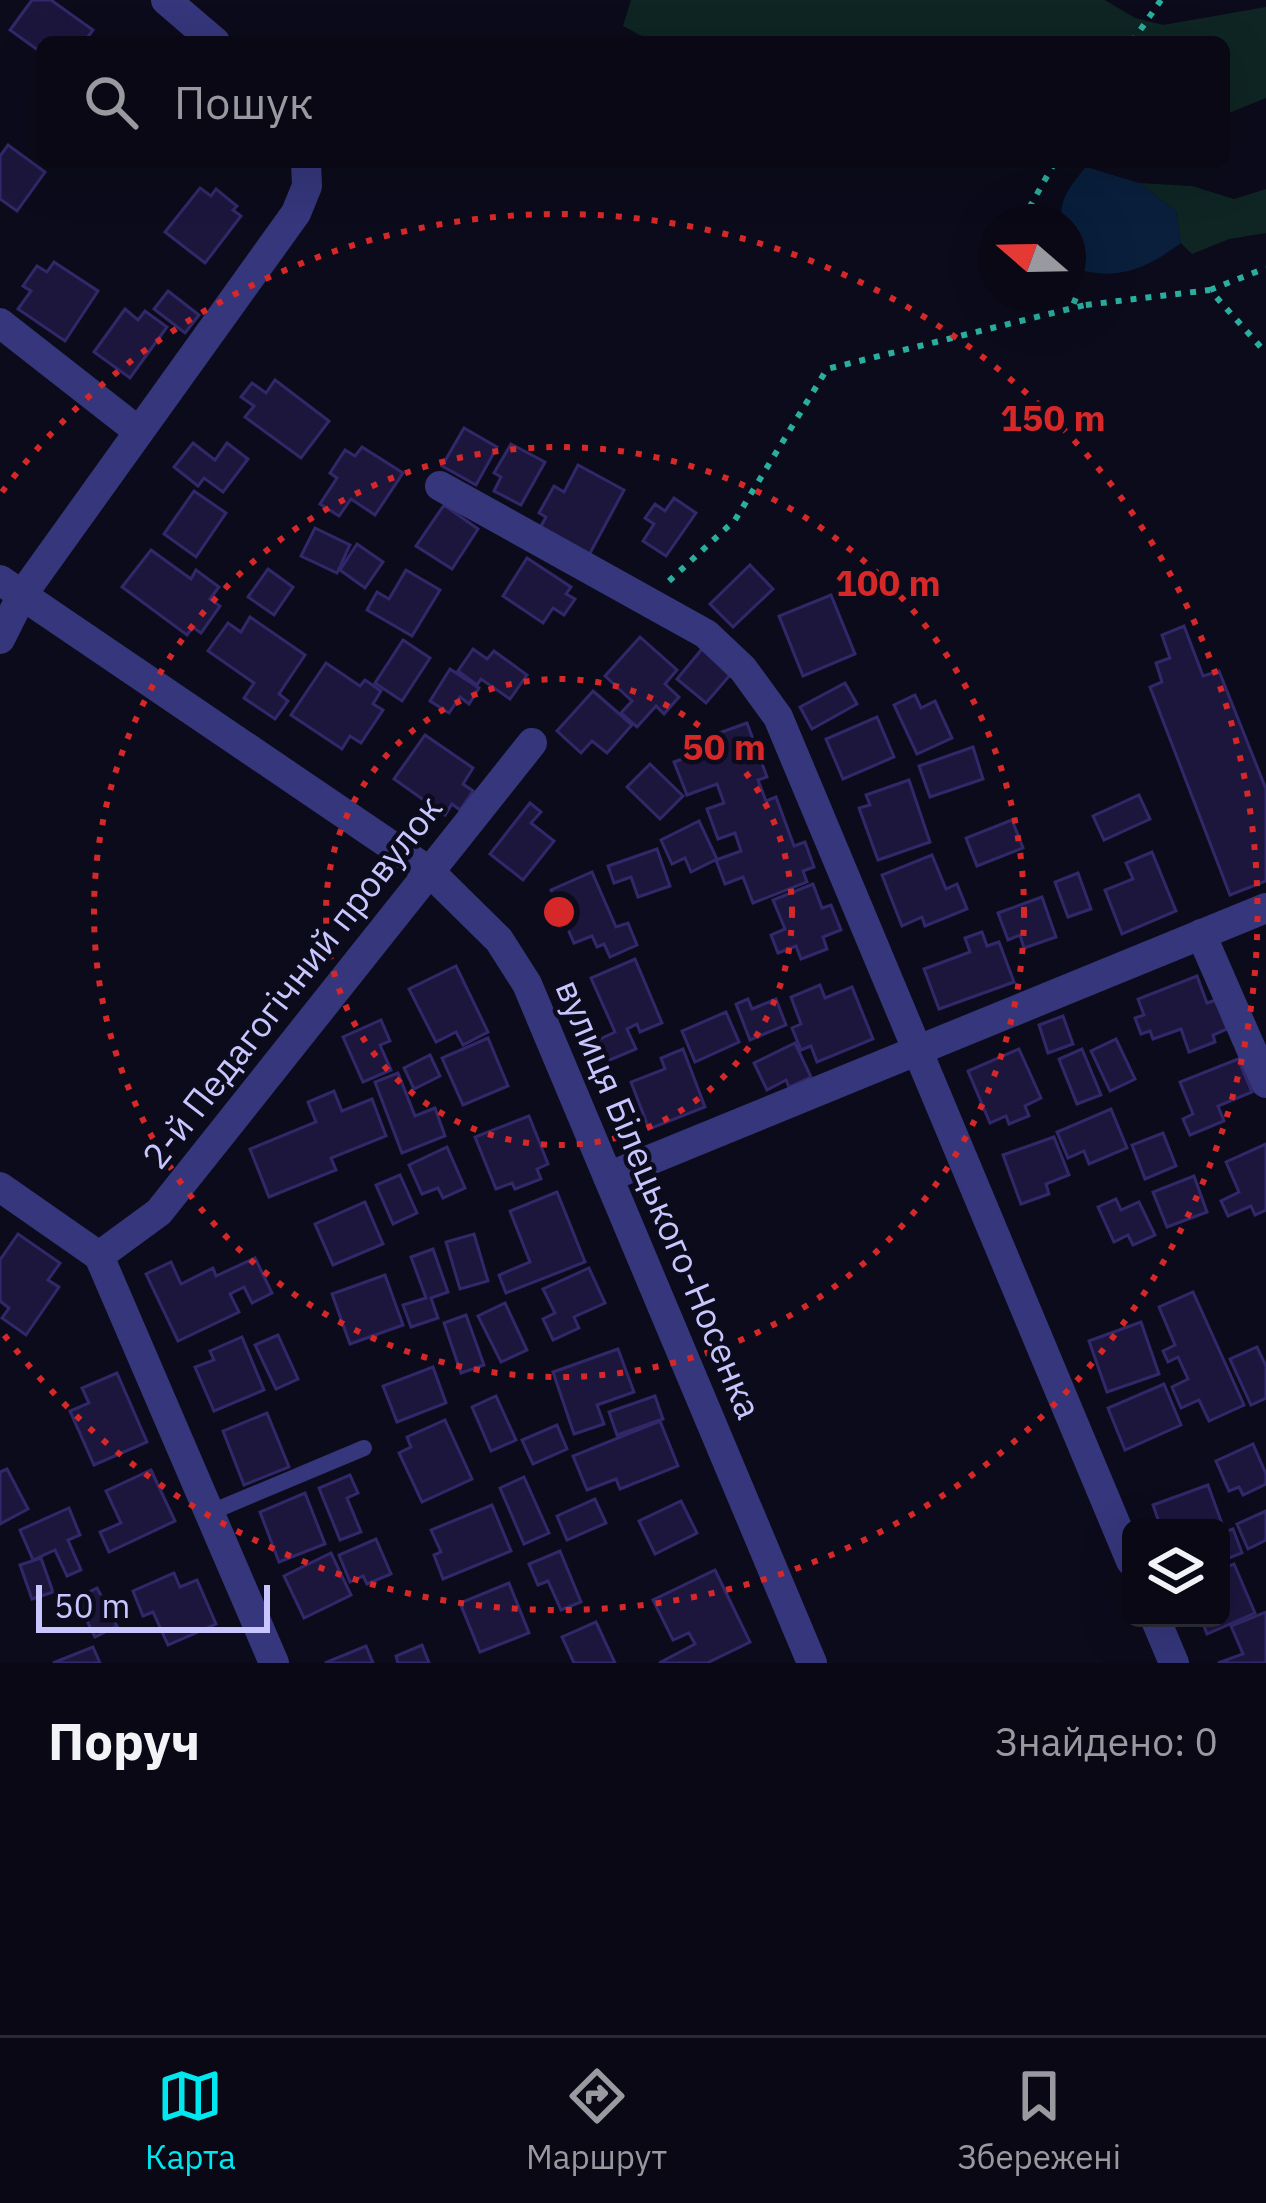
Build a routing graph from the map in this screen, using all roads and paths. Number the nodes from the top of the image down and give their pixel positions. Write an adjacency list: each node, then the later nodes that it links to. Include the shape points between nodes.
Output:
1 (166, 0): 3 (street)
2 (1161, 0): 4 (path)
3 (208, 36)
4 (1136, 36)
5 (306, 168): 14 (street, via 296,213)
6 (1052, 168): 7 (path)
7 (1031, 204)
8 (1266, 268): 9 (path)
9 (1210, 290): 10 (path); 13 (path)
10 (1086, 305)
11 (1057, 312): 17 (path, via 827,369 735,520)
12 (0, 323): 14 (street)
13 (1266, 353)
14 (138, 431): 16 (street)
15 (440, 486): 17 (street)
16 (11, 588): 18 (street); 20 (street, вулиця Білецького-Носенка)
17 (649, 600): 23 (street, via 706,634 778,717)
18 (0, 639)
19 (532, 743): 20 (street, 2-й Педагогічний провулок)
20 (430, 872): 25 (street, вулиця Білецького-Носенка, via 500,940 527,984); 27 (street, 2-й Педагогічний провулок, via 159,1212)
21 (1266, 908): 22 (street)
22 (1201, 934): 23 (street); 24 (street)
23 (916, 1051): 25 (street); 30 (street)
24 (1266, 1083)
25 (608, 1177): 33 (street, вулиця Білецького-Носенка)
26 (0, 1187): 27 (street)
27 (99, 1256): 29 (street)
28 (364, 1448): 29 (lane)
29 (209, 1513): 32 (street)
30 (1122, 1541)
31 (1159, 1627): 34 (street)
32 (274, 1663)
33 (812, 1663)
34 (1174, 1663)

